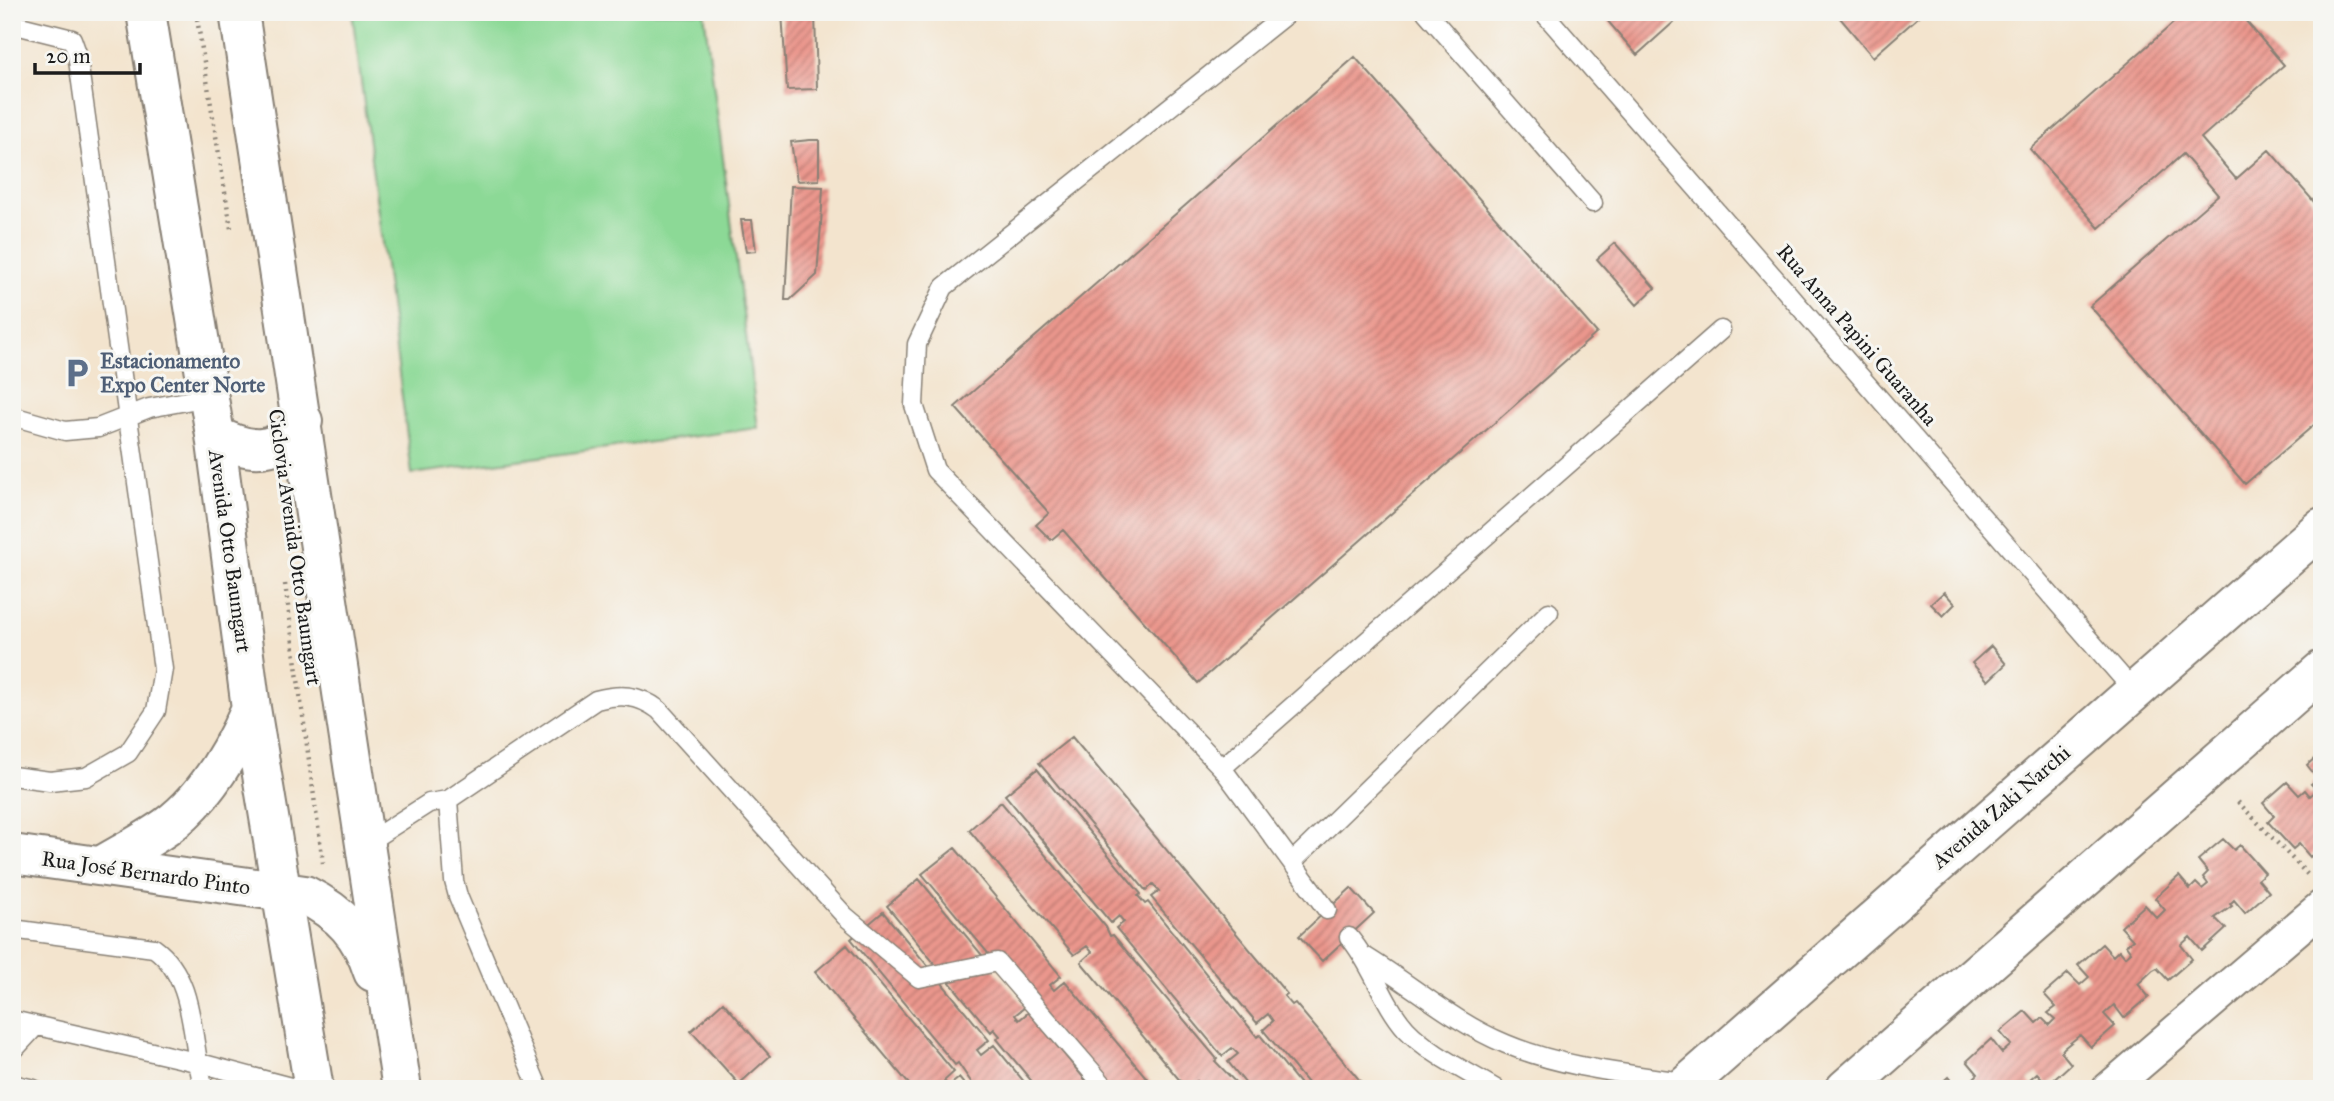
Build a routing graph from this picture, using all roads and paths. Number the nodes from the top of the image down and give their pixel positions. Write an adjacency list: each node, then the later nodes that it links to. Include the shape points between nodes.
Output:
1 (146, 12): 11 (main road, Avenida Otto Baumgart)
2 (196, 12): 9 (path)
3 (1289, 12): 22 (lane, via 944,287 917,344 914,405 935,470)
4 (1426, 12): 8 (lane)
5 (1543, 12): 20 (lane, Rua Anna Papini Guaranha)
6 (238, 13): 14 (main road)
7 (12, 24): 13 (lane, via 72,38 77,53)
8 (1593, 204)
9 (231, 230)
10 (1721, 330): 22 (lane)
11 (208, 397): 13 (lane); 15 (main road, Avenida Otto Baumgart)
12 (12, 416): 13 (lane, via 65,431 98,428)
13 (127, 417): 23 (lane, via 163,669 156,711 128,753 86,778 50,781)
14 (303, 421): 15 (main road, via 290,438 267,448 238,447); 26 (main road)
15 (215, 435): 21 (main road, Avenida Otto Baumgart)
16 (2322, 527): 20 (main road, Avenida Zaki Narchi)
17 (283, 573): 32 (path, Ciclovia Avenida Otto Baumgart)
18 (1549, 612): 28 (lane)
19 (2322, 670): 43 (main road)
20 (2134, 691): 42 (main road, Avenida Zaki Narchi)
21 (251, 708): 29 (main road, via 233,749 202,791 168,826); 30 (main road, Avenida Otto Baumgart)
22 (1222, 768): 28 (lane)
23 (12, 776)
24 (447, 800): 26 (lane, via 429,803); 50 (lane, via 458,896); 51 (lane, via 596,700 623,695 647,701 845,916 919,978 997,962)
25 (2238, 802): 31 (path)
26 (365, 844): 37 (main road)
27 (12, 854): 29 (main road, Rua José Bernardo Pinto)
28 (1292, 862): 33 (lane)
29 (101, 866): 30 (main road, Rua José Bernardo Pinto)
30 (281, 891): 32 (main road, Rua José Bernardo Pinto, via 305,895); 48 (main road, Avenida Otto Baumgart)
31 (2317, 893): 53 (street)
32 (329, 907): 37 (main road, via 349,924 365,948 383,1007)
33 (1327, 910)
34 (12, 929): 41 (lane, via 153,948 179,975)
35 (1349, 937): 36 (lane)
36 (1366, 957): 42 (lane, via 1455,1018 1507,1045 1564,1062); 52 (lane, via 1405,1027 1436,1056)
37 (391, 1016): 49 (main road)
38 (12, 1020): 39 (lane)
39 (35, 1027): 40 (lane); 41 (lane)
40 (12, 1052)
41 (196, 1062): 46 (lane); 47 (lane)
42 (1703, 1080)
43 (1865, 1083)
44 (12, 1084): 45 (lane)
45 (34, 1089)
46 (204, 1089)
47 (298, 1089)
48 (314, 1089)
49 (402, 1089)
50 (539, 1089)
51 (1107, 1089)
52 (1496, 1089)
53 (2109, 1089)

